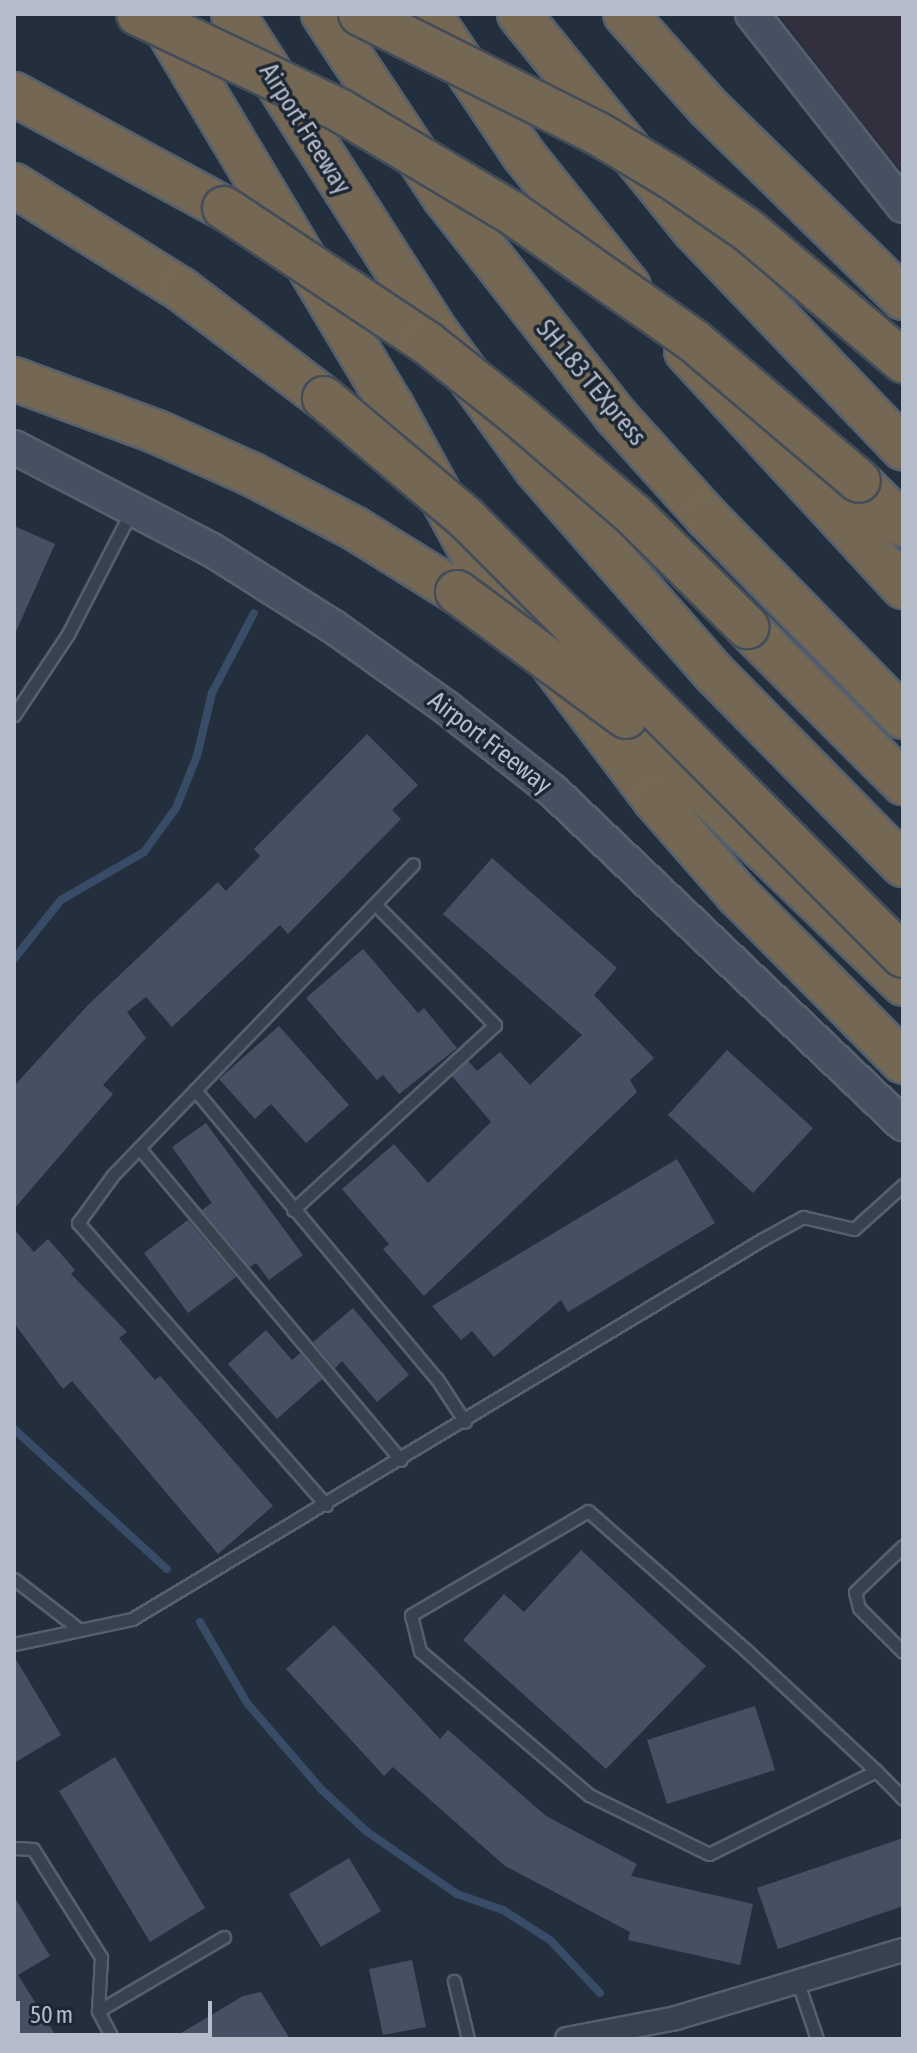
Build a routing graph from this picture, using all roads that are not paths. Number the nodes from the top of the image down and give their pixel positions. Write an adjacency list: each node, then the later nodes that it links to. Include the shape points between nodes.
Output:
1 (138, 14): 19 (highway, bridge, via 341,111 512,213 694,341)
2 (158, 14): 29 (highway, via 392,406 481,570 655,800 737,894)
3 (233, 14): 25 (highway, Airport Freeway, via 438,334 536,469 705,663)
4 (323, 14): 22 (highway, SH 183 TEXpress, via 445,198 616,416)
5 (360, 14): 14 (highway, bridge, via 597,133 672,178 749,231)
6 (429, 14): 20 (highway, via 523,154 598,252)
7 (519, 14): 17 (highway, via 695,231)
8 (625, 14): 13 (highway, via 708,107)
9 (752, 14): 12 (main road)
10 (14, 94): 23 (highway, bridge, via 224,208 426,342 633,514)
11 (14, 185): 27 (highway, bridge, via 182,290 324,398 465,517)
12 (903, 206)
13 (903, 298)
14 (903, 361)
15 (14, 379): 28 (highway, bridge, via 157,432 253,475 354,528 457,592 626,717)
16 (14, 447): 18 (main road, Airport Freeway)
17 (903, 449)
18 (134, 506): 21 (lane, via 68,634); 31 (main road, Airport Freeway, via 334,627 541,782)
19 (903, 525)
20 (903, 587)
21 (14, 715)
22 (903, 717)
23 (903, 783)
24 (413, 864): 26 (lane)
25 (903, 865)
26 (375, 904): 30 (lane); 34 (lane, via 495,1025)
27 (903, 956)
28 (903, 984)
29 (903, 1062)
30 (195, 1090): 32 (lane); 34 (lane)
31 (903, 1124)
32 (139, 1148): 36 (lane); 37 (lane, via 78,1223)
33 (903, 1185): 35 (lane, via 854,1229 803,1217)
34 (293, 1210): 35 (lane, via 437,1379)
35 (465, 1422): 36 (lane)
36 (401, 1460): 37 (lane)
37 (326, 1505): 40 (lane, via 132,1619)
38 (903, 1546): 42 (lane, via 855,1592 859,1608)
39 (14, 1579): 40 (lane)
40 (80, 1630): 41 (lane)
41 (14, 1644)
42 (903, 1652)
43 (876, 1771): 43 (lane, via 588,1511 411,1615 420,1651 589,1795 709,1854); 44 (lane)
44 (903, 1799)
45 (14, 1848): 50 (lane, via 33,1849 101,1957)
46 (224, 1937): 50 (lane)
47 (903, 1950): 49 (street)
48 (454, 1981): 52 (lane)
49 (798, 1983): 53 (street, via 676,2018); 54 (lane)
50 (98, 2011): 51 (lane)
51 (113, 2039)
52 (468, 2039)
53 (567, 2039)
54 (817, 2039)

